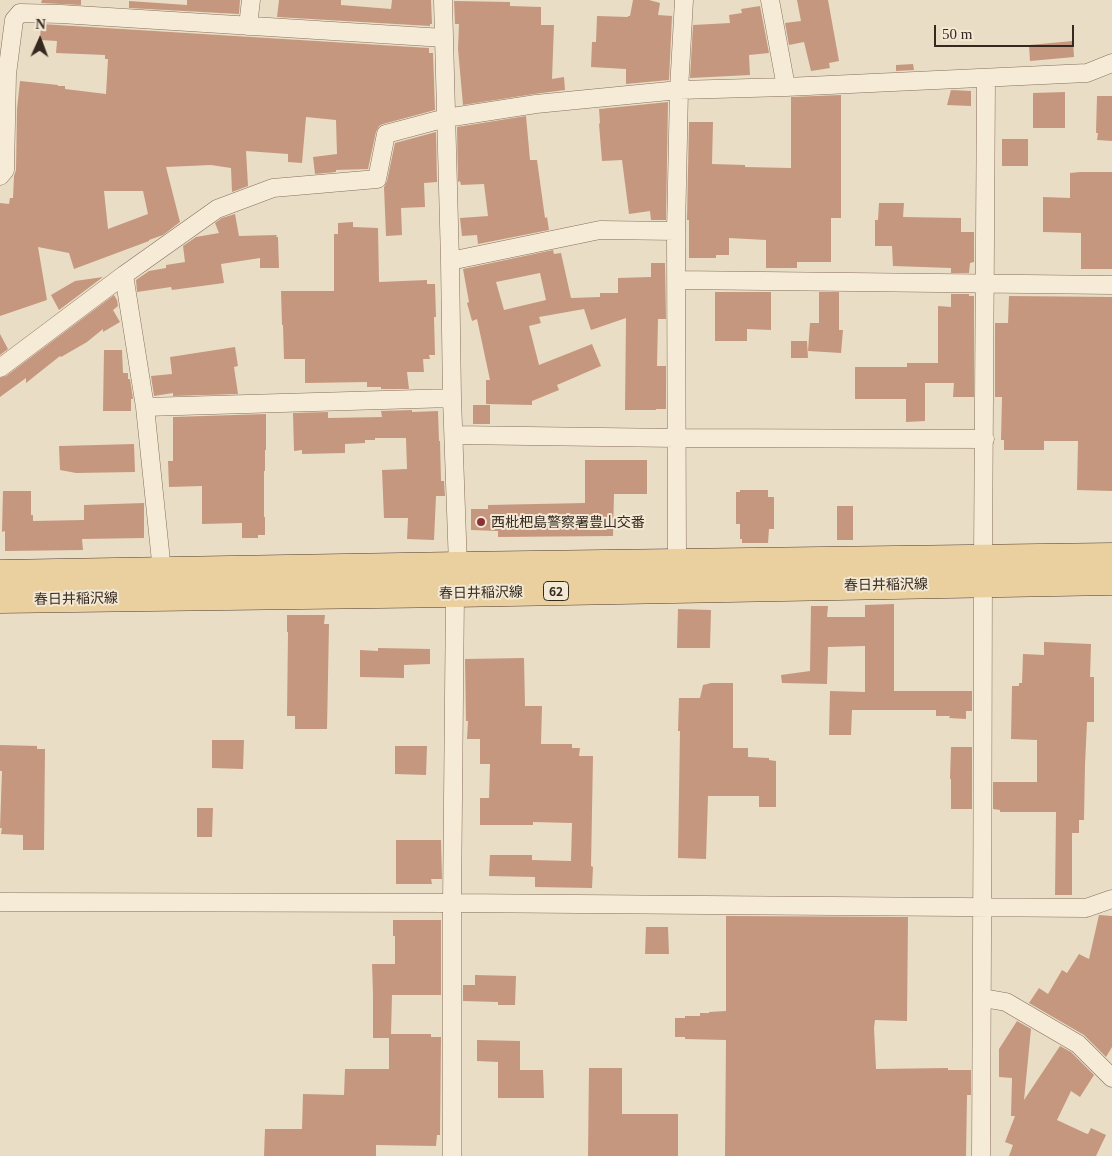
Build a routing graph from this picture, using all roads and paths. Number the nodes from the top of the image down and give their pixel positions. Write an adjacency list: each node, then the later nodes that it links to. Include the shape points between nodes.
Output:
1 (251, 0): 6 (street)
2 (443, 0): 7 (street)
3 (684, 0): 12 (street)
4 (770, 0): 11 (street)
5 (61, 7): 6 (street); 9 (street, via 20,13 14,20)
6 (248, 26): 7 (street)
7 (444, 38): 13 (street)
8 (1112, 63): 10 (street, via 1087,73)
9 (3, 74): 14 (street, via 5,170)
10 (986, 78): 11 (street); 19 (street)
11 (786, 87): 12 (street)
12 (679, 90): 13 (street, via 536,104); 15 (street)
13 (446, 118): 16 (street); 17 (street, via 386,134 377,179 273,188 218,209)
14 (0, 176)
15 (676, 231): 16 (street, via 600,230); 18 (street)
16 (450, 261): 22 (street)
17 (124, 275): 21 (street); 23 (street)
18 (677, 280): 19 (street); 25 (street)
19 (986, 284): 20 (street); 26 (street)
20 (1112, 285)
21 (0, 368)
22 (452, 398): 23 (street); 24 (street)
23 (145, 407): 31 (street)
24 (454, 435): 25 (street); 29 (street)
25 (676, 438): 26 (street); 28 (street)
26 (985, 439): 30 (street)
27 (1112, 557): 30 (main road, 春日井稲沢線 / 62)
28 (677, 563): 29 (main road, 春日井稲沢線 / 62); 30 (main road, 春日井稲沢線 / 62)
29 (458, 566): 31 (main road, 春日井稲沢線 / 62); 34 (street)
30 (983, 571): 33 (main road, 春日井稲沢線 / 62); 34 (main road, 春日井稲沢線 / 62); 39 (street)
31 (162, 572): 32 (main road, 春日井稲沢線 / 62)
32 (0, 574)
33 (1112, 581)
34 (455, 593): 35 (main road, 春日井稲沢線 / 62); 38 (street)
35 (0, 599)
36 (1112, 899): 39 (street, via 1086,908)
37 (0, 902): 38 (street)
38 (452, 903): 39 (street); 42 (street)
39 (982, 908): 40 (street)
40 (983, 998): 41 (street, via 1006,1002 1078,1044); 43 (street)
41 (1112, 1078)
42 (452, 1156)
43 (981, 1156)

